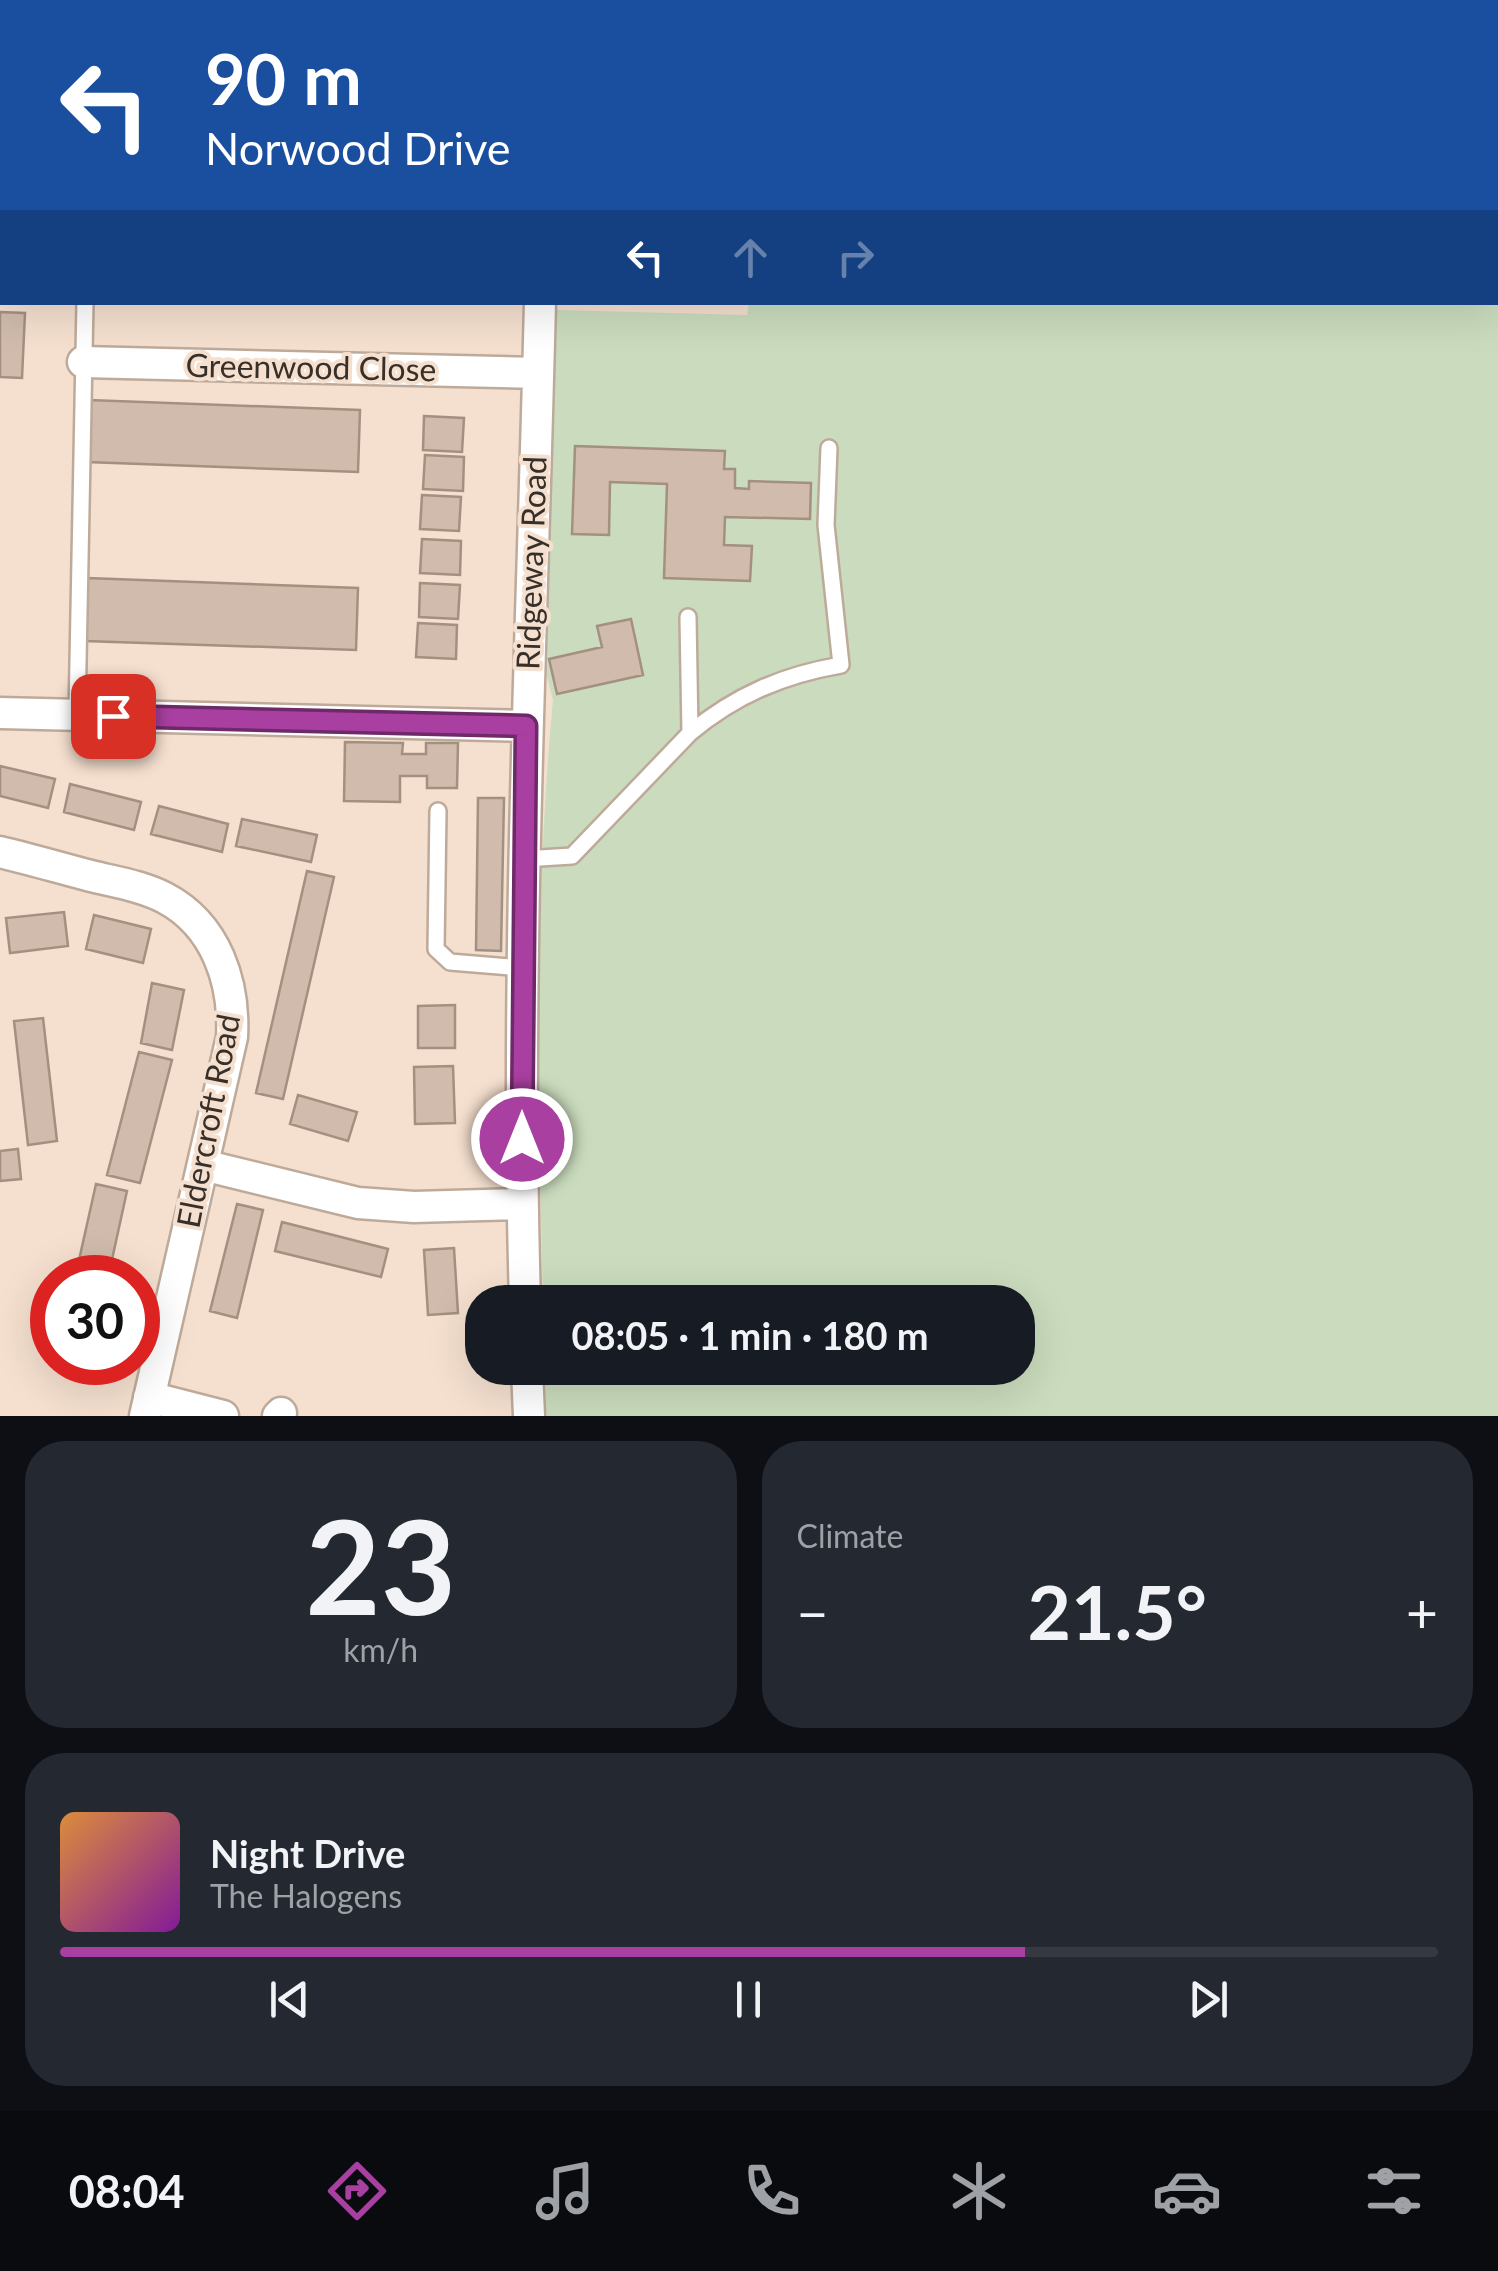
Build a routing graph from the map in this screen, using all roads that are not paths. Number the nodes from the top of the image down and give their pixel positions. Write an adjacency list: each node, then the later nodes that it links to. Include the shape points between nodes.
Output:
1 (85, 305): 3 (lane)
2 (540, 305): 4 (street, Ridgeway Road)
3 (83, 362): 4 (street, Greenwood Close); 8 (lane)
4 (538, 374): 9 (street, Ridgeway Road)
5 (829, 448): 10 (lane, via 826,524 841,664 761,688)
6 (688, 616): 10 (lane)
7 (0, 712): 8 (street)
8 (77, 714): 9 (street)
9 (526, 726): 13 (street, Ridgeway Road)
10 (690, 733): 13 (lane, via 572,856)
11 (438, 811): 14 (lane, via 436,949 450,962)
12 (0, 852): 15 (street, Eldercroft Road, via 161,896 207,935 224,967 234,1012)
13 (524, 858): 14 (street, Ridgeway Road)
14 (522, 968): 16 (street, Ridgeway Road)
15 (204, 1165): 16 (street, via 358,1202); 19 (street, Eldercroft Road)
16 (522, 1204): 17 (street, Ridgeway Road)
17 (524, 1285)
18 (528, 1385): 21 (street)
19 (147, 1406): 20 (street)
20 (223, 1416)
21 (529, 1416)

